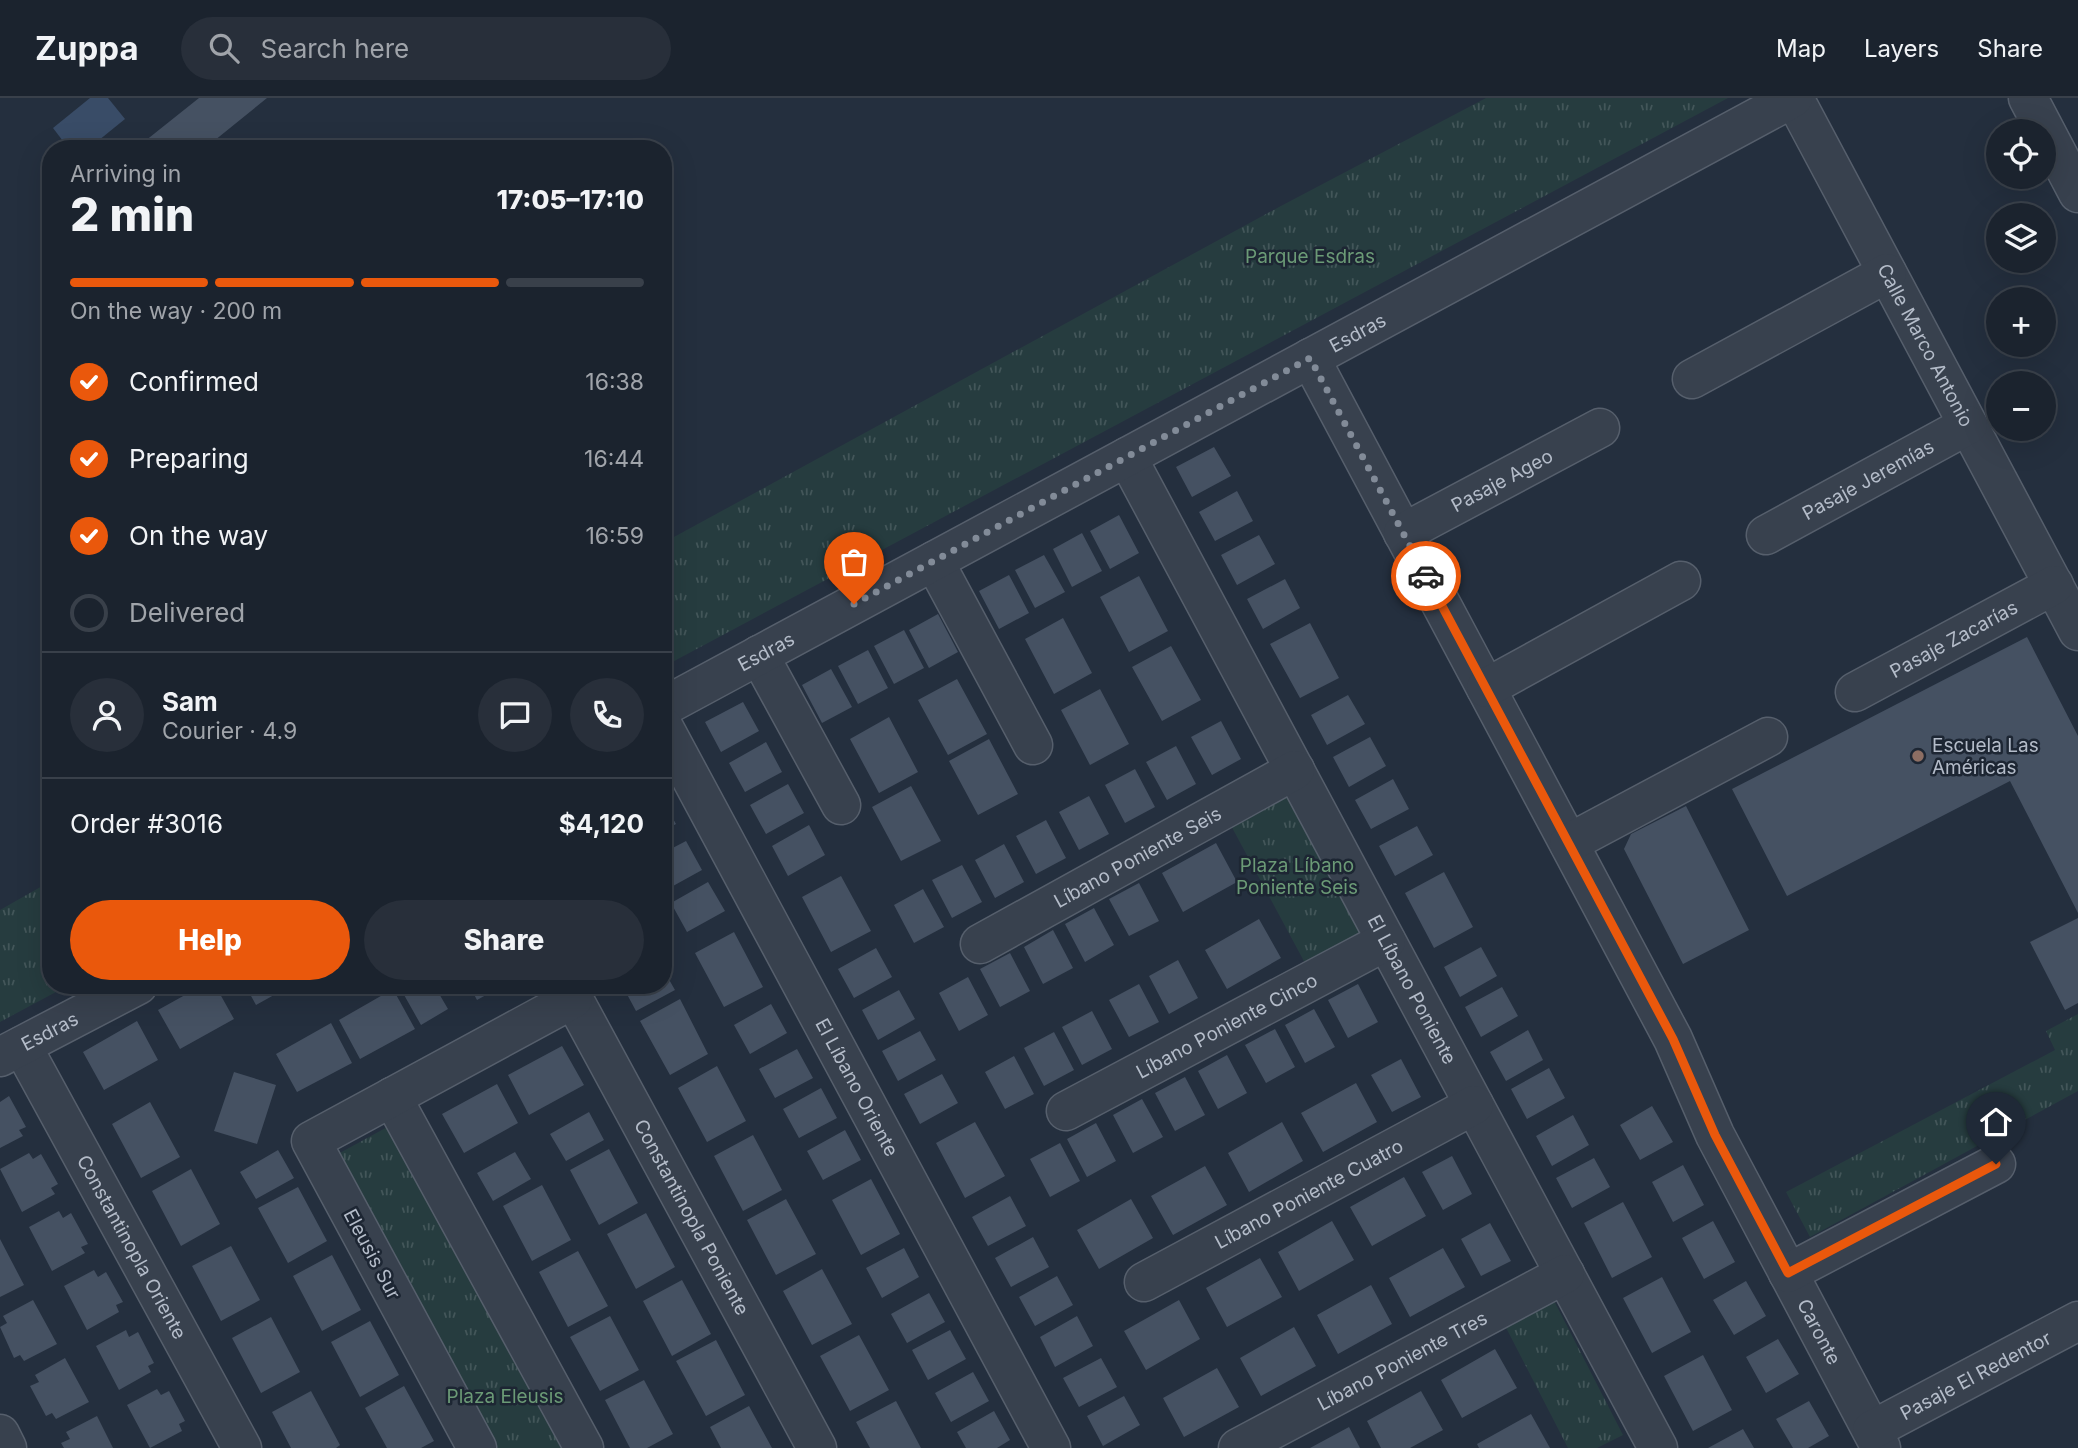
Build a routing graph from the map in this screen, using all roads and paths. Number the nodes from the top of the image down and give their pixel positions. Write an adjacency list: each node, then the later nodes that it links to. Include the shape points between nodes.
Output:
1 (1793, 98): 4 (street, Calle Marco Antonio); 5 (street, Esdras)
2 (2028, 98): 3 (street)
3 (2078, 193)
4 (1887, 273): 6 (street); 7 (street, Calle Marco Antonio)
5 (1310, 358): 9 (street, Esdras); 10 (street, Caronte)
6 (1692, 379)
7 (1968, 425): 11 (street, Pasaje Jeremías); 14 (street, Calle Marco Antonio)
8 (1600, 428): 10 (street, Pasaje Ageo)
9 (1127, 457): 12 (street, Esdras); 23 (street, El Líbano Poniente)
10 (1403, 533): 17 (street, Caronte)
11 (1766, 535)
12 (934, 561): 16 (street, Esdras); 22 (street)
13 (1681, 581): 17 (street)
14 (2054, 585): 15 (street, Calle Marco Antonio); 18 (street, Pasaje Zacarías)
15 (2078, 631)
16 (759, 655): 19 (street, Esdras); 24 (street)
17 (1486, 688): 25 (street, Caronte)
18 (1855, 692)
19 (672, 702)
20 (1768, 737): 25 (street)
21 (672, 743): 48 (street, El Líbano Oriente)
22 (1033, 745)
23 (1295, 770): 26 (street, El Líbano Poniente); 27 (street, Líbano Poniente Seis)
24 (841, 805)
25 (1569, 843): 36 (street, Caronte, via 1673,1039 1715,1135)
26 (1386, 941): 33 (street, El Líbano Poniente); 34 (street, Líbano Poniente Cinco)
27 (980, 944)
28 (121, 994): 31 (street, Esdras)
29 (567, 994): 32 (street, Eleusis Sur)
30 (571, 994): 47 (street, Constantinopla Poniente)
31 (11, 1052): 44 (street, Constantinopla Oriente)
32 (392, 1097): 45 (street, Eleusis Sur, via 311,1141); 46 (street)
33 (1474, 1105): 37 (street, El Líbano Poniente); 38 (street, Líbano Poniente Cuatro)
34 (1066, 1111)
35 (1996, 1164): 36 (street)
36 (1788, 1273): 41 (street, Caronte)
37 (1565, 1274): 42 (street, El Líbano Poniente); 49 (street, Líbano Poniente Tres)
38 (1144, 1282)
39 (2078, 1321): 41 (street, Pasaje El Redentor)
40 (0, 1434): 43 (street)
41 (1876, 1439)
42 (1653, 1446)
43 (8, 1448)
44 (242, 1448)
45 (477, 1448)
46 (584, 1448)
47 (817, 1448)
48 (1051, 1448)
49 (1238, 1448)

